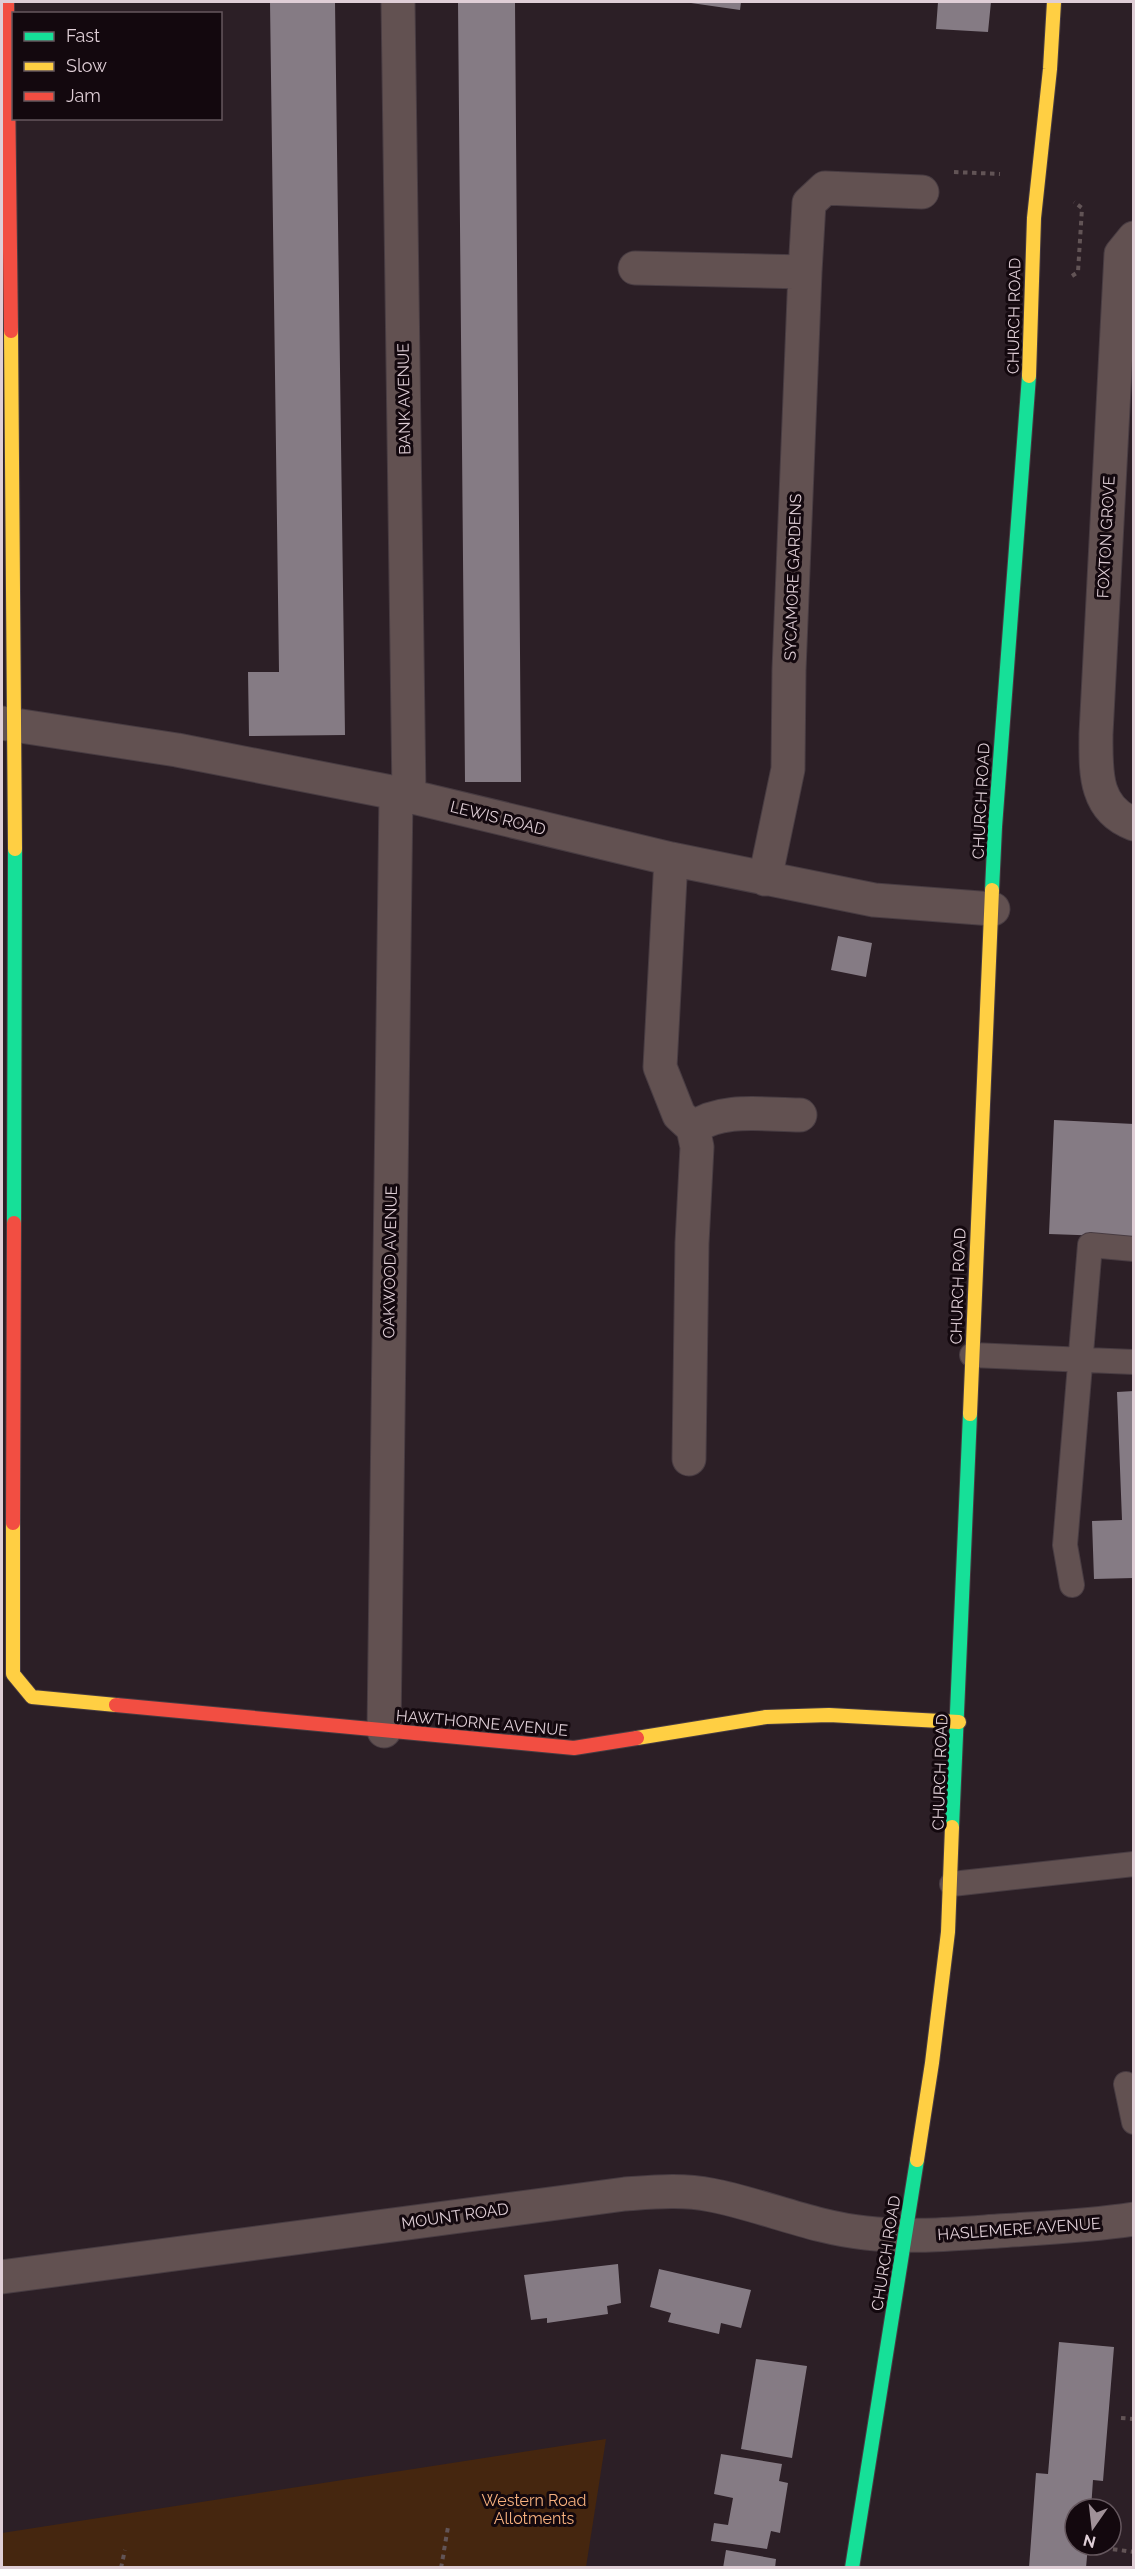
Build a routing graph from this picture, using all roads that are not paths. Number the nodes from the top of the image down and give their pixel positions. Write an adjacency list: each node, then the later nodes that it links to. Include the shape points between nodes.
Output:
1 (7, 2): 8 (street)
2 (398, 2): 9 (street, BANK AVENUE)
3 (1054, 2): 13 (street, CHURCH ROAD, via 1031,262 1029,390 998,788)
4 (922, 192): 7 (street, SYCAMORE GARDENS, via 825,188 809,203)
5 (1134, 237): 10 (street, FOXTON GROVE, via 1121,254 1096,780 1108,806)
6 (635, 268): 7 (street)
7 (805, 272): 12 (street, SYCAMORE GARDENS, via 788,769)
8 (8, 724): 9 (street, LEWIS ROAD, via 177,750); 23 (street, HAWTHORNE AVENUE, via 13,1674 32,1697)
9 (402, 795): 11 (street, LEWIS ROAD); 23 (street, OAKWOOD AVENUE)
10 (1134, 824)
11 (671, 860): 12 (street, LEWIS ROAD); 15 (street, via 660,1067 679,1114)
12 (765, 879): 13 (street, LEWIS ROAD, via 874,900)
13 (993, 909): 17 (street, CHURCH ROAD)
14 (800, 1115): 15 (street, via 727,1114 702,1121)
15 (693, 1128): 20 (street, via 697,1147)
16 (1134, 1249): 18 (lane, via 1090,1245)
17 (972, 1355): 18 (lane); 22 (street, CHURCH ROAD)
18 (1079, 1358): 19 (lane); 21 (lane, via 1065,1545)
19 (1134, 1362)
20 (689, 1459)
21 (1071, 1585)
22 (959, 1722): 23 (street, HAWTHORNE AVENUE, via 830,1715 766,1717 574,1748); 25 (street, CHURCH ROAD)
23 (384, 1731)
24 (1134, 1864): 25 (lane)
25 (951, 1884): 29 (street, CHURCH ROAD, via 932,2063)
26 (1126, 2084): 27 (lane)
27 (1134, 2122)
28 (1134, 2219): 29 (street, HASLEMERE AVENUE, via 1093,2226)
29 (905, 2235): 30 (street, MOUNT ROAD, via 844,2229 710,2194 668,2191 613,2195); 31 (street, CHURCH ROAD)
30 (2, 2277)
31 (852, 2568)

